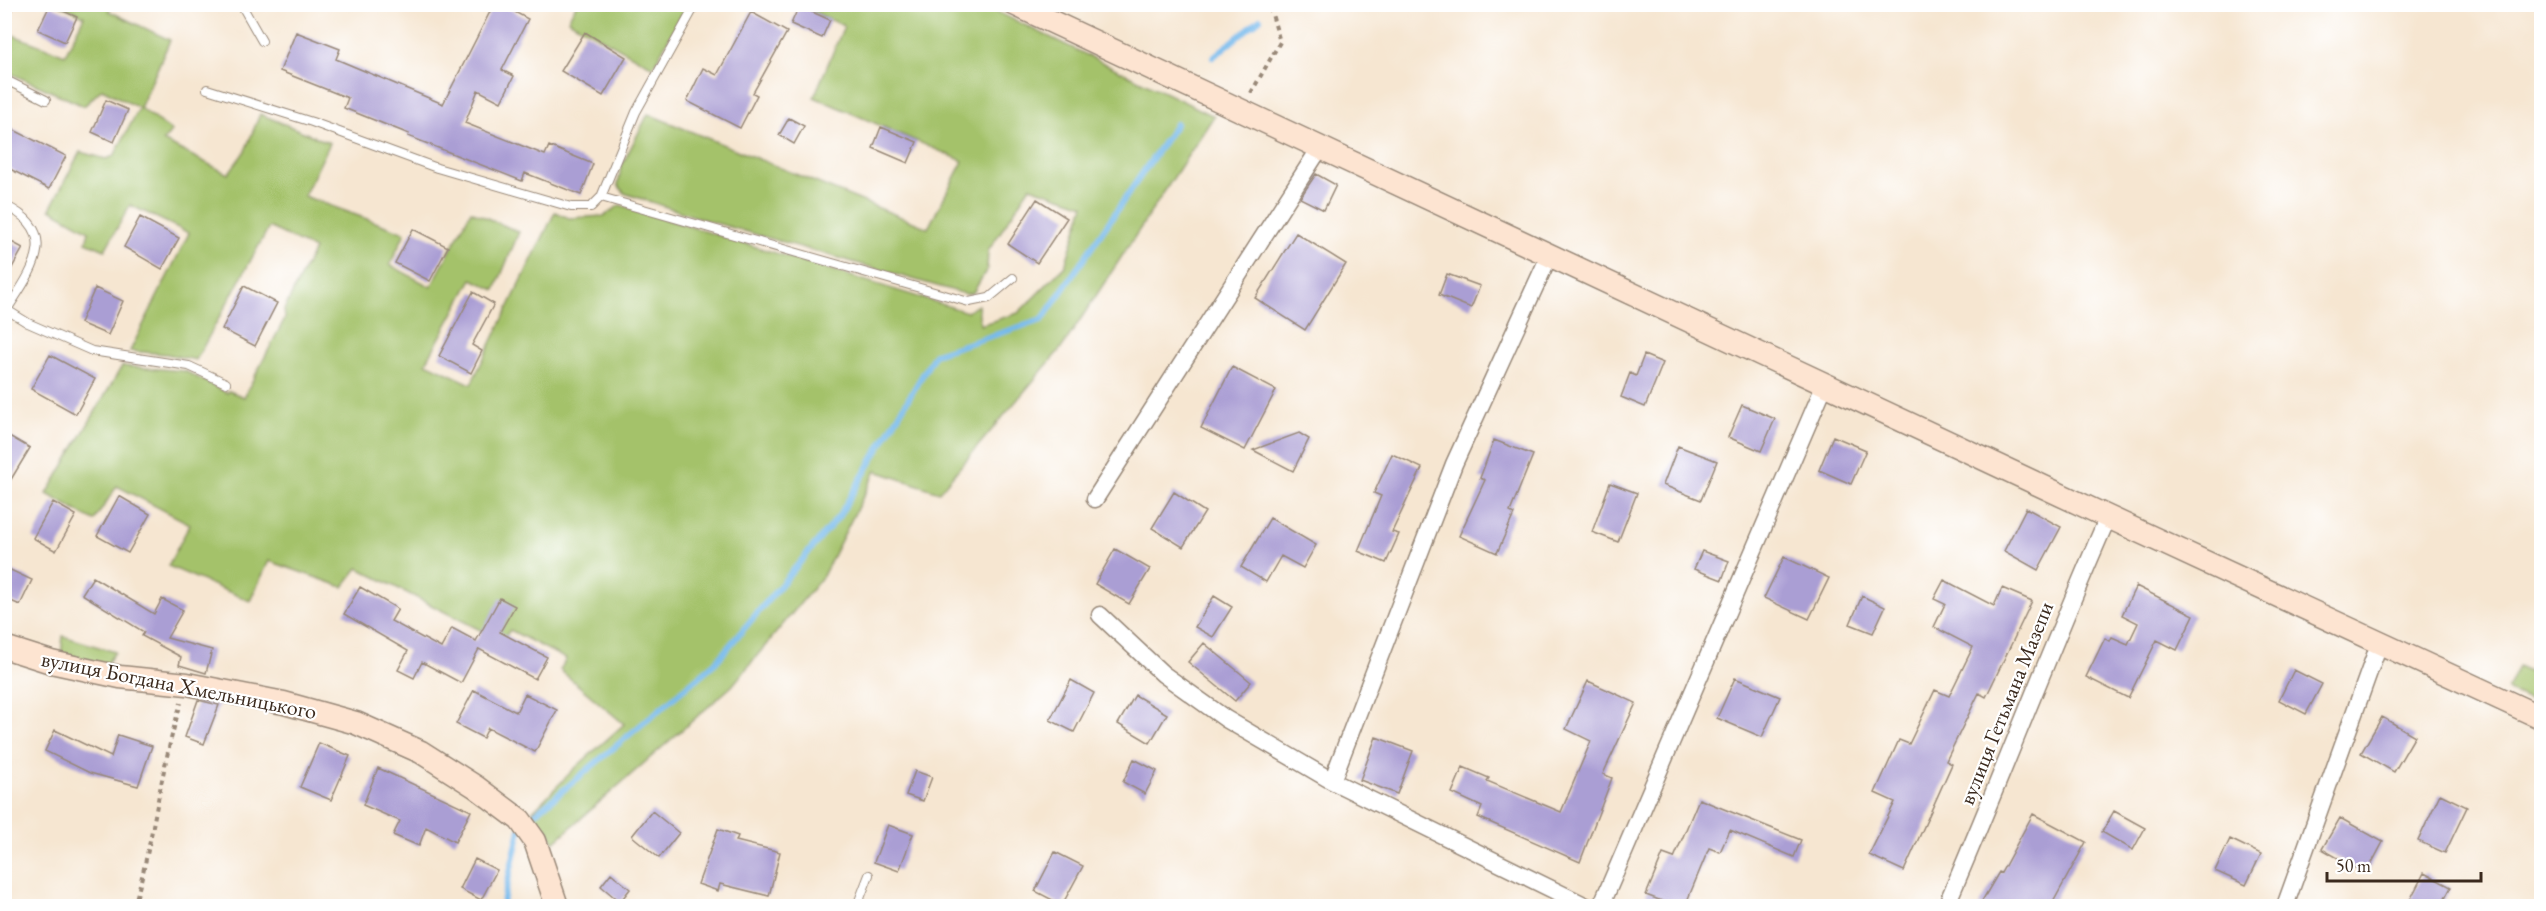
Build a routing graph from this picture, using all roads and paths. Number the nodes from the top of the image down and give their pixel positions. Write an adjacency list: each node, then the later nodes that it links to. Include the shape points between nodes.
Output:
1 (10, 4): 6 (lane)
2 (241, 4): 7 (lane)
3 (696, 4): 13 (lane, via 636,112)
4 (1014, 4): 11 (street)
5 (1269, 4): 11 (path, via 1280,42)
6 (4, 17)
7 (262, 41)
8 (4, 79): 10 (lane)
9 (207, 89): 13 (lane, via 437,168 571,207 591,207)
10 (46, 100)
11 (1241, 110): 12 (street)
12 (1320, 148): 15 (street); 20 (street)
13 (601, 197): 16 (lane, via 969,302 989,297)
14 (4, 205): 17 (lane, via 33,226 39,245 28,277)
15 (1550, 254): 19 (street); 27 (street, via 1454,464)
16 (1013, 278)
17 (6, 312): 18 (lane, via 92,351 189,366)
18 (226, 383)
19 (1825, 384): 21 (street); 33 (street)
20 (1095, 499)
21 (2108, 517): 23 (street); 34 (street, вулиця Гетьмана Мазепи)
22 (1100, 615): 27 (street, via 1181,687 1226,719)
23 (2379, 644): 26 (street); 35 (street)
24 (4, 647): 25 (street, вулиця Богдана Хмельницького, via 120,677)
25 (187, 684): 29 (path, via 169,741); 30 (street, вулиця Богдана Хмельницького, via 284,703 356,723 421,752 520,820 535,841)
26 (2541, 718)
27 (1332, 781): 32 (street)
28 (869, 875): 31 (lane)
29 (134, 906)
30 (557, 906)
31 (857, 906)
32 (1586, 906)
33 (1601, 906)
34 (1946, 906)
35 (2285, 906)

